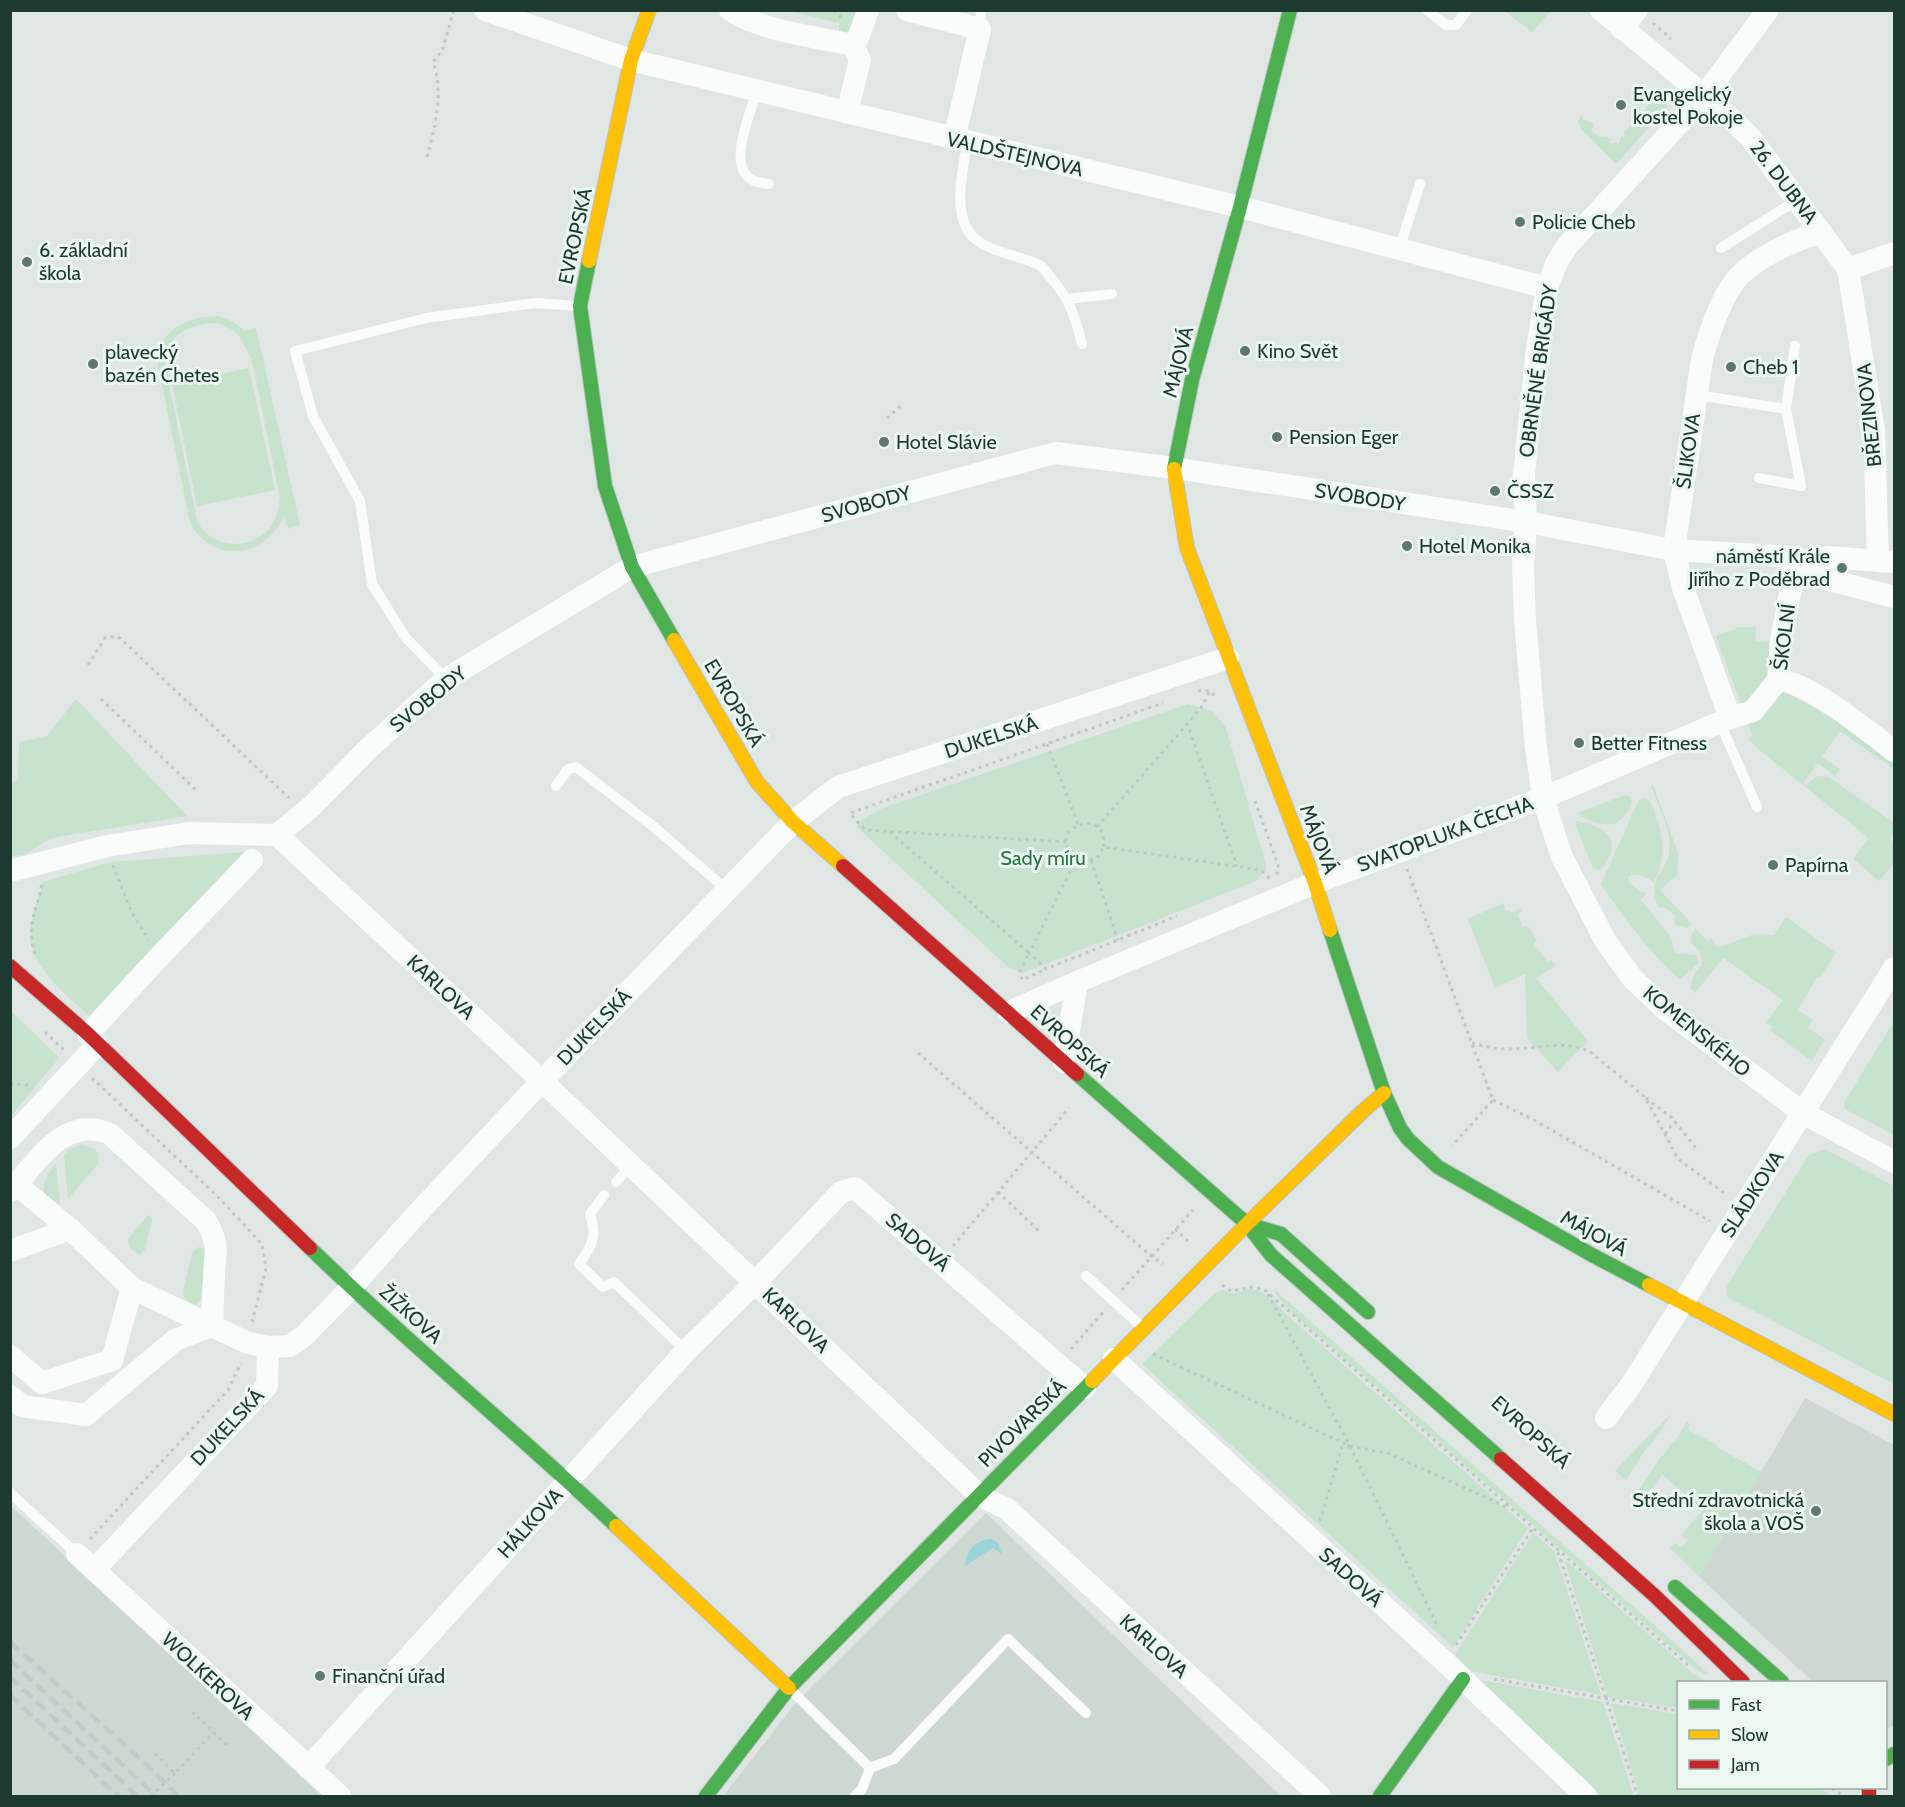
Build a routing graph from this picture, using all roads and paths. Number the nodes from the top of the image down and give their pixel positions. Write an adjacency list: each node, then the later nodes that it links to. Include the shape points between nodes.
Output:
1 (454, 10): 22 (path, via 442,51 433,62 437,72 437,121)
2 (485, 10): 17 (street, VALDŠTEJNOVA)
3 (649, 10): 17 (street, EVROPSKÁ)
4 (730, 10): 16 (street, via 740,17 787,31)
5 (868, 10): 16 (street)
6 (907, 10): 13 (street)
7 (1290, 10): 26 (street, MÁJOVÁ)
8 (1427, 10): 9 (lane, via 1446,25 1456,25)
9 (1467, 10)
10 (1601, 10): 14 (street, 26. DUBNA)
11 (1768, 10): 19 (street, OBRNĚNÉ BRIGÁDY)
12 (1644, 15): 14 (street); 15 (path)
13 (980, 20): 21 (street)
14 (1622, 29): 19 (street, 26. DUBNA)
15 (1674, 42)
16 (854, 45): 20 (street, via 860,60)
17 (631, 60): 18 (street, VALDŠTEJNOVA); 35 (street, EVROPSKÁ)
18 (757, 91): 20 (street, VALDŠTEJNOVA); 23 (lane, via 740,152 741,164 746,176)
19 (1703, 97): 25 (street, 26. DUBNA, via 1751,138); 32 (street, OBRNĚNÉ BRIGÁDY, via 1568,246)
20 (847, 113): 21 (street, VALDŠTEJNOVA)
21 (960, 141): 26 (street, VALDŠTEJNOVA); 34 (lane, via 962,216 966,228 981,244 1040,265)
22 (427, 157)
23 (769, 184)
24 (1420, 184): 29 (lane)
25 (1797, 200): 27 (street, 26. DUBNA); 28 (lane)
26 (1240, 207): 29 (street, VALDŠTEJNOVA); 42 (street, MÁJOVÁ, via 1192,380)
27 (1821, 232): 31 (street, 26. DUBNA); 39 (street, ŠLIKOVA, via 1773,252 1734,282 1707,340)
28 (1721, 248)
29 (1399, 250): 32 (street, VALDŠTEJNOVA)
30 (1894, 253): 31 (street)
31 (1848, 269): 46 (street, BŘEZINOVA, via 1874,431)
32 (1547, 288): 44 (street, OBRNĚNÉ BRIGÁDY, via 1524,475)
33 (1112, 294): 34 (lane)
34 (1067, 298): 36 (lane)
35 (580, 306): 48 (street, EVROPSKÁ, via 605,486); 52 (lane, via 536,303 426,318 295,351 314,416 360,501 372,584 406,638)
36 (1082, 344)
37 (1795, 346): 40 (lane)
38 (903, 404): 41 (path)
39 (1695, 405): 40 (lane); 45 (street, ŠLIKOVA)
40 (1786, 409): 43 (lane, via 1801,486)
41 (887, 418)
42 (1174, 468): 44 (street, SVOBODY); 48 (street, SVOBODY, via 1055,453); 50 (street, MÁJOVÁ, via 1187,548)
43 (1759, 478)
44 (1526, 522): 45 (street, SVOBODY); 66 (street, KOMENSKÉHO, via 1525,620)
45 (1674, 550): 47 (street, SVOBODY); 59 (street, ŠLIKOVA)
46 (1886, 561): 47 (street, via 1828,557)
47 (1808, 562): 49 (street, via 1822,577); 53 (street, ŠKOLNÍ, via 1781,640)
48 (632, 567): 52 (street, SVOBODY); 69 (street, EVROPSKÁ, via 757,782)
49 (1894, 597)
50 (1228, 658): 69 (street, DUKELSKÁ, via 838,787); 86 (street, MÁJOVÁ)
51 (88, 665): 67 (path, via 105,638 120,638 294,803 302,796)
52 (446, 679): 67 (street, SVOBODY)
53 (1778, 680): 59 (street, SVATOPLUKA ČECHA, via 1753,711); 62 (street, ŠKOLNÍ, via 1802,687)
54 (1210, 691): 55 (path); 57 (path); 60 (path)
55 (1195, 692)
56 (101, 699): 64 (path)
57 (1218, 699)
58 (1163, 703): 61 (path)
59 (1725, 720): 66 (street, SVATOPLUKA ČECHA); 68 (lane)
60 (1187, 723): 71 (path); 82 (path)
61 (1047, 744): 70 (path); 72 (path, via 850,813 866,830)
62 (1894, 751)
63 (556, 786): 87 (lane, via 568,769 576,766)
64 (197, 791)
65 (1253, 796): 84 (path, via 1278,865 1278,872)
66 (1543, 798): 77 (street, SVATOPLUKA ČECHA); 109 (street, KOMENSKÉHO, via 1561,855 1606,942 1633,979 1666,1010)
67 (312, 806): 73 (street, SVOBODY)
68 (1757, 807)
69 (793, 822): 87 (street, DUKELSKÁ); 97 (street, EVROPSKÁ)
70 (1078, 824): 71 (path); 74 (path)
71 (1097, 827): 76 (path)
72 (888, 831): 74 (path); 90 (path)
73 (277, 835): 75 (street, via 189,833); 104 (street, KARLOVA)
74 (1066, 842): 78 (path)
75 (107, 846): 81 (street); 92 (path, via 130,911)
76 (1104, 847): 80 (path); 82 (path)
77 (1400, 851): 86 (street, SVATOPLUKA ČECHA); 100 (path)
78 (1077, 858): 80 (path); 90 (path)
79 (252, 860): 92 (street)
80 (1091, 860): 89 (path)
81 (36, 863): 83 (street); 91 (path, via 42,882 30,937)
82 (1238, 866): 84 (path, via 1261,870)
83 (10, 871)
84 (1270, 879): 85 (path)
85 (1259, 883)
86 (1315, 883): 96 (street, SVATOPLUKA ČECHA); 105 (street, MÁJOVÁ)
87 (728, 891): 104 (street, DUKELSKÁ)
88 (1183, 914): 89 (path)
89 (1118, 940): 95 (path)
90 (1029, 953): 95 (path); 95 (path, via 1020,971 1022,980)
91 (36, 956)
92 (159, 957): 99 (street)
93 (10, 966): 99 (street, ŽIŽKOVA)
94 (1894, 968): 109 (street, SLÁDKOVA)
95 (1046, 969)
96 (1077, 982): 97 (street, SVATOPLUKA ČECHA); 102 (street)
97 (1009, 1012): 102 (street, EVROPSKÁ)
98 (40, 1027): 103 (path)
99 (93, 1039): 103 (street); 133 (street, ŽIŽKOVA)
100 (1472, 1043): 106 (path, via 1505,1049 1578,1046); 107 (path)
101 (918, 1053): 114 (path)
102 (1064, 1062): 122 (street, EVROPSKÁ)
103 (78, 1065): 112 (street)
104 (542, 1081): 131 (street, KARLOVA, via 623,1174); 133 (street, DUKELSKÁ)
105 (1384, 1093): 116 (street, MÁJOVÁ, via 1400,1128); 122 (street, PIVOVARSKÁ)
106 (1645, 1098): 110 (path); 111 (path)
107 (1493, 1100): 116 (path); 121 (path)
108 (1069, 1108): 114 (path)
109 (1803, 1113): 115 (street, KOMENSKÉHO); 135 (street, SLÁDKOVA)
110 (1675, 1121): 111 (path); 113 (path)
111 (1665, 1135): 120 (path, via 1678,1159)
112 (10, 1138)
113 (1696, 1148)
114 (1032, 1152): 118 (path); 129 (path)
115 (1894, 1162)
116 (1438, 1167): 135 (street, MÁJOVÁ)
117 (14, 1188): 123 (street); 137 (street, via 50,1147 70,1132 83,1128 110,1134 206,1221 213,1232 217,1257)
118 (998, 1192): 125 (path); 127 (path)
119 (604, 1195): 140 (lane, via 590,1214 593,1245 579,1264 603,1287 614,1282)
120 (1727, 1195)
121 (1710, 1221)
122 (1247, 1224): 128 (street, PIVOVARSKÁ); 136 (street, EVROPSKÁ, via 1281,1234); 163 (street, EVROPSKÁ, via 1271,1255 1655,1596)
123 (70, 1229): 126 (street); 132 (street)
124 (1175, 1229): 128 (path)
125 (1041, 1233)
126 (10, 1251)
127 (940, 1261): 131 (street, SADOVÁ, via 855,1188 841,1192); 143 (street, SADOVÁ)
128 (1209, 1262): 134 (path, via 1224,1288 1231,1291 1253,1287); 138 (street, PIVOVARSKÁ)
129 (1163, 1264)
130 (1086, 1276): 138 (lane)
131 (756, 1282): 140 (street, HÁLKOVA); 150 (street, KARLOVA)
132 (132, 1288): 137 (street); 142 (street, via 112,1360 42,1383)
133 (351, 1288): 139 (street, DUKELSKÁ, via 290,1346); 148 (street, ŽIŽKOVA)
134 (1266, 1291): 147 (path); 151 (path)
135 (1683, 1302): 145 (street, MÁJOVÁ); 146 (street, SLÁDKOVA)
136 (1379, 1322)
137 (213, 1325): 139 (street, via 248,1343); 144 (street, via 175,1340 86,1415 22,1406)
138 (1144, 1329): 141 (street, PIVOVARSKÁ)
139 (268, 1347): 156 (street, DUKELSKÁ, via 267,1386)
140 (686, 1351): 148 (street, HÁLKOVA)
141 (1122, 1351): 143 (street, PIVOVARSKÁ); 147 (path); 153 (street, SADOVÁ)
142 (10, 1356)
143 (1085, 1388): 150 (street, PIVOVARSKÁ)
144 (10, 1396)
145 (1894, 1414)
146 (1606, 1418)
147 (1350, 1446): 151 (path, via 1390,1454); 153 (path, via 1342,1447); 158 (path)
148 (569, 1481): 165 (street, ŽIŽKOVA); 173 (street, HÁLKOVA)
149 (10, 1493): 155 (lane)
150 (980, 1495): 165 (street, PIVOVARSKÁ); 180 (street, KARLOVA, via 1007,1509)
151 (1510, 1508): 152 (path)
152 (1533, 1528): 154 (path); 159 (path)
153 (1314, 1542): 159 (street, SADOVÁ)
154 (1557, 1550): 160 (path); 166 (path)
155 (77, 1554): 156 (street, WOLKEROVA)
156 (94, 1570): 173 (street, WOLKEROVA)
157 (1662, 1575): 164 (street)
158 (1441, 1633)
159 (1445, 1662): 161 (street, SADOVÁ)
160 (1693, 1670)
161 (1463, 1679): 181 (street); 182 (street, SADOVÁ)
162 (1494, 1679): 166 (path)
163 (1741, 1681)
164 (1780, 1681)
165 (789, 1688): 174 (lane); 178 (street, PIVOVARSKÁ)
166 (1606, 1699): 167 (path); 183 (path)
167 (1677, 1711)
168 (192, 1712): 170 (path)
169 (1086, 1713): 174 (lane, via 1008,1639 894,1758)
170 (214, 1732): 171 (path); 175 (path)
171 (228, 1746)
172 (155, 1754): 175 (path)
173 (308, 1768): 177 (street, WOLKEROVA)
174 (870, 1768): 179 (lane)
175 (175, 1773): 176 (path)
176 (151, 1797)
177 (340, 1797)
178 (706, 1797)
179 (855, 1797)
180 (1320, 1797)
181 (1380, 1797)
182 (1586, 1797)
183 (1638, 1797)

